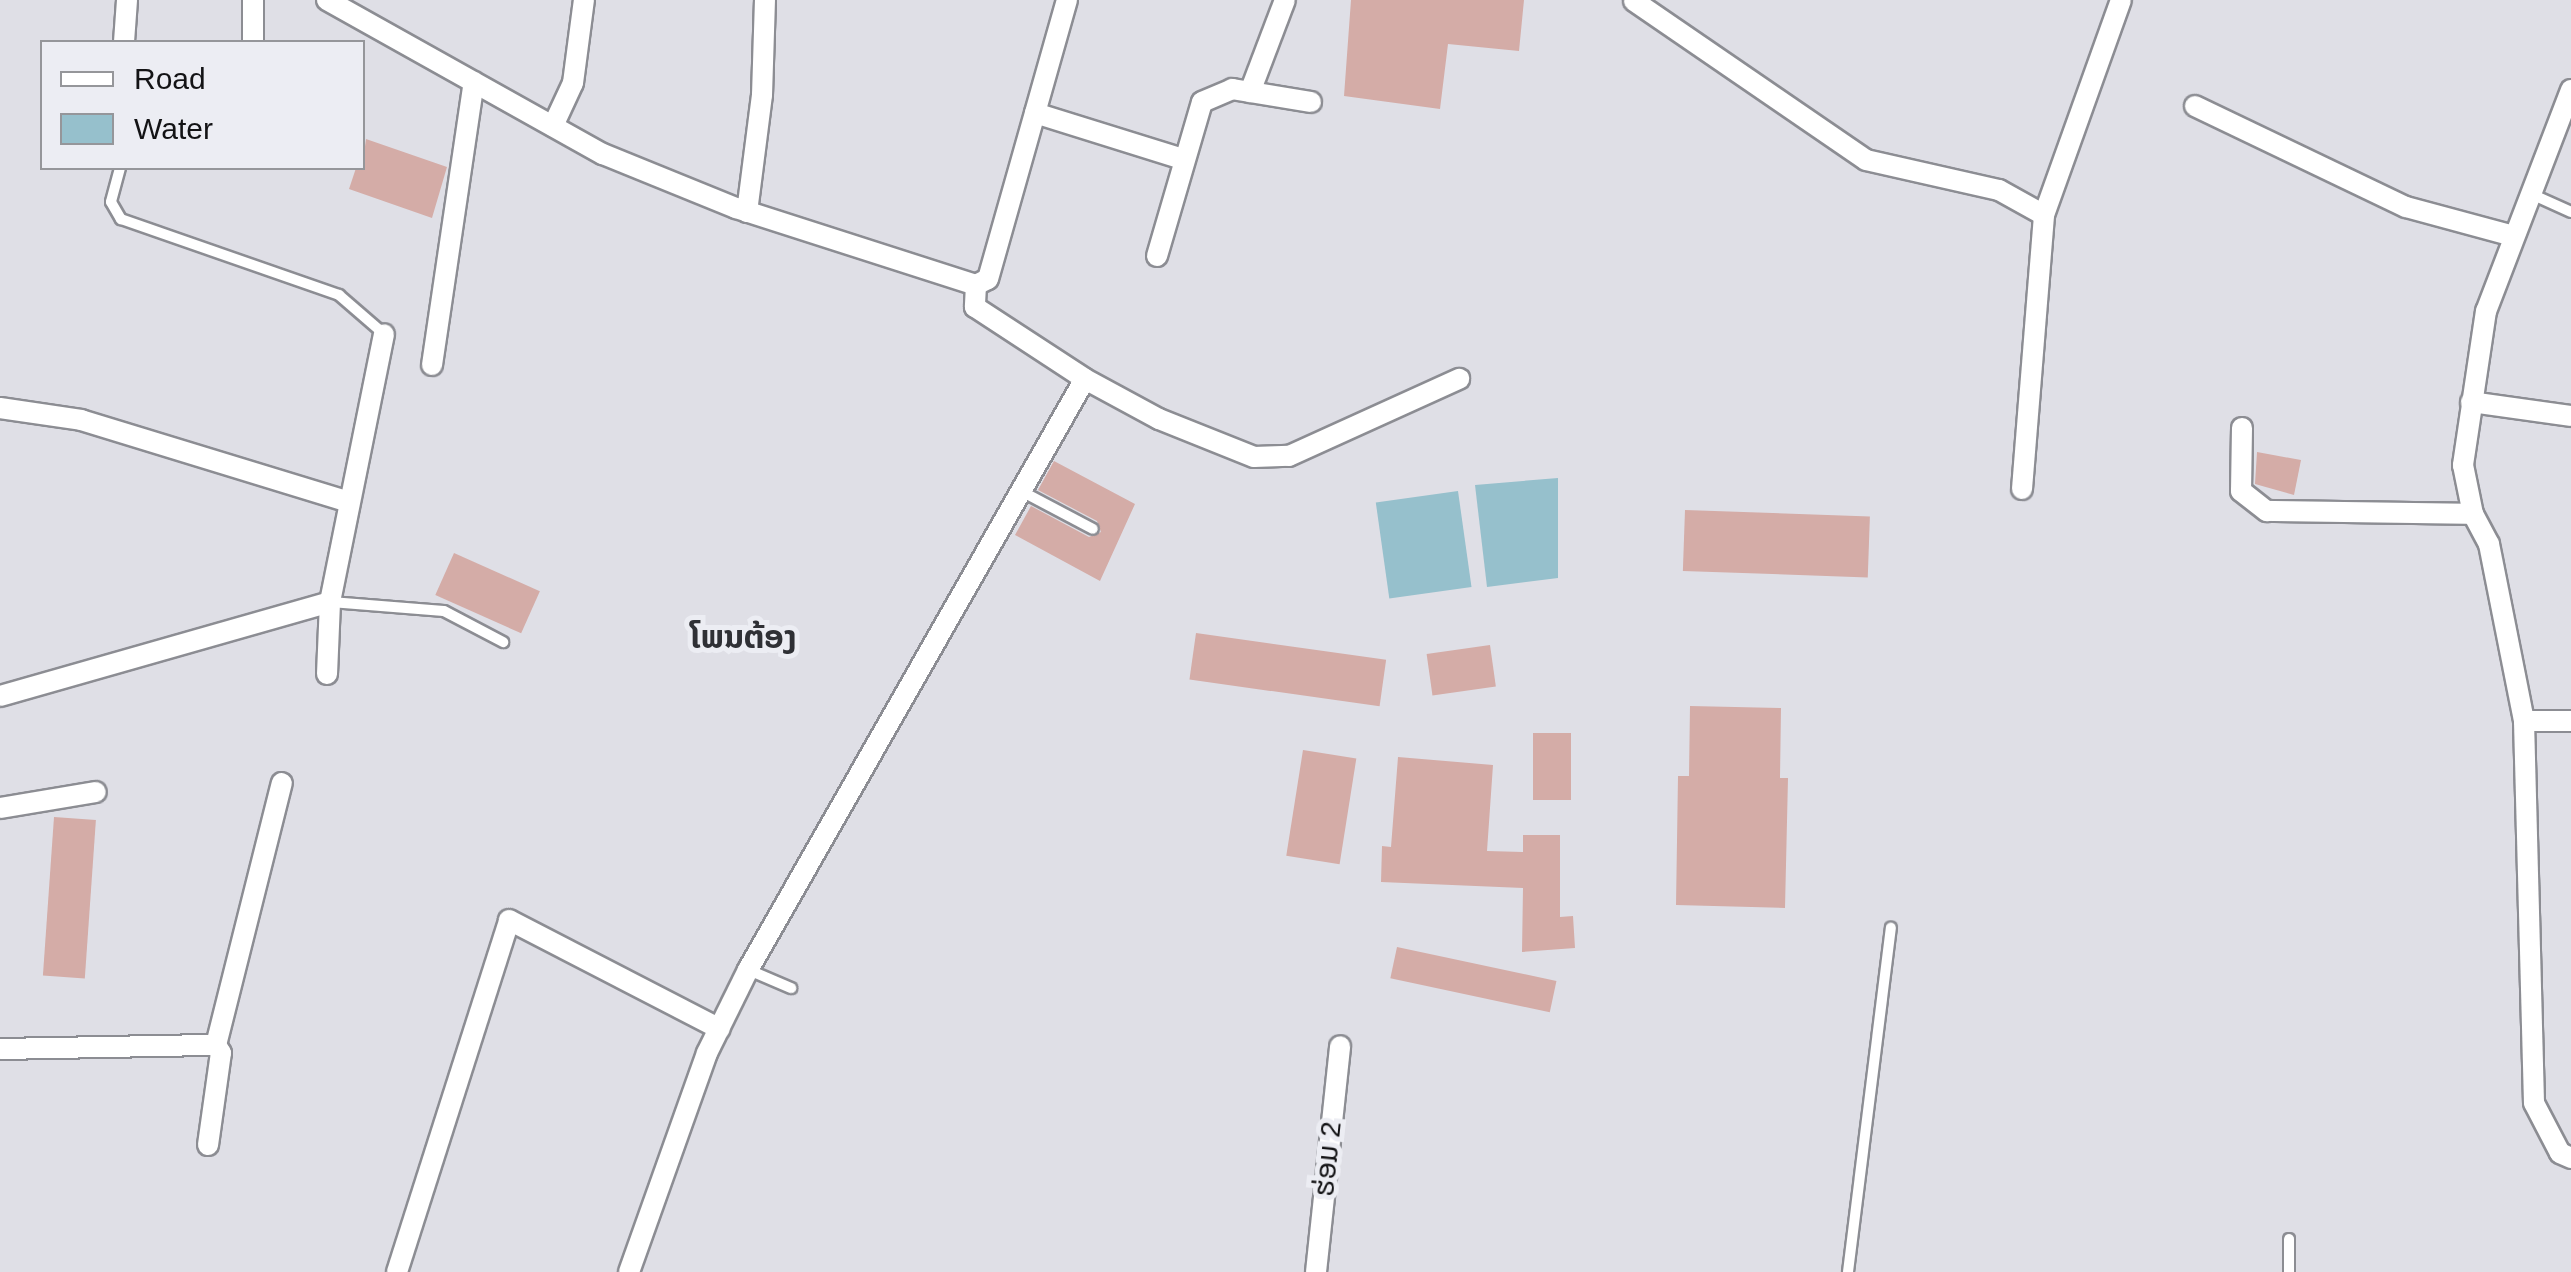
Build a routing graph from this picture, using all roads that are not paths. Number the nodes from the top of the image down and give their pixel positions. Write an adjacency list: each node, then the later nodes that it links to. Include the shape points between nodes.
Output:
1 (127, 0): 10 (street)
2 (253, 0): 11 (street)
3 (327, 0): 12 (street)
4 (584, 0): 18 (street, via 573,83)
5 (764, 0): 22 (street, via 762,96)
6 (1067, 0): 17 (street)
7 (1285, 0): 14 (street)
8 (2121, 0): 24 (street)
9 (1634, 1): 24 (street, via 1866,160 1999,190)
10 (124, 40)
11 (253, 40)
12 (474, 82): 18 (street); 29 (street)
13 (2571, 90): 21 (street)
14 (1250, 92): 15 (street); 19 (street, via 1222,92 1202,102)
15 (1311, 102)
16 (2195, 106): 25 (street, via 2406,207)
17 (1035, 113): 19 (street); 27 (street, via 988,279)
18 (553, 126): 22 (street, via 603,154)
19 (1183, 158): 26 (street)
20 (119, 170): 28 (lane, via 111,202 121,219 339,295)
21 (2528, 193): 23 (lane); 25 (street)
22 (747, 212): 27 (street)
23 (2571, 212)
24 (2044, 216): 36 (street)
25 (2510, 234): 32 (street, via 2486,311)
26 (1157, 256)
27 (976, 285): 30 (street, via 975,307)
28 (384, 334): 38 (street)
29 (432, 365)
30 (1085, 379): 31 (street, via 1230,450 1274,459); 37 (street)
31 (1459, 379)
32 (2472, 402): 34 (street); 39 (street, via 2463,465)
33 (0, 408): 38 (street, via 81,420)
34 (2571, 416)
35 (2242, 428): 39 (street, via 2241,490 2266,511)
36 (2022, 489)
37 (1020, 491): 40 (lane); 51 (street)
38 (349, 502): 41 (street)
39 (2472, 514): 45 (street, via 2489,544)
40 (1094, 529)
41 (330, 602): 42 (lane, via 444,612); 43 (street); 44 (street)
42 (503, 642)
43 (327, 674)
44 (0, 696)
45 (2524, 721): 46 (street); 58 (street, via 2530,1071 2544,1130)
46 (2571, 721)
47 (282, 784): 54 (street)
48 (96, 792): 49 (street)
49 (0, 808)
50 (1891, 928): 63 (lane)
51 (748, 970): 52 (lane); 53 (street)
52 (791, 988)
53 (720, 1029): 60 (street, via 508,920); 61 (street)
54 (216, 1045): 56 (street); 57 (street, via 221,1053)
55 (1340, 1046): 62 (street, ຮ່ອມ 2)
56 (0, 1049)
57 (208, 1145)
58 (2571, 1158)
59 (2289, 1238): 64 (lane)
60 (397, 1272)
61 (629, 1272)
62 (1316, 1272)
63 (1848, 1272)
64 (2289, 1272)

